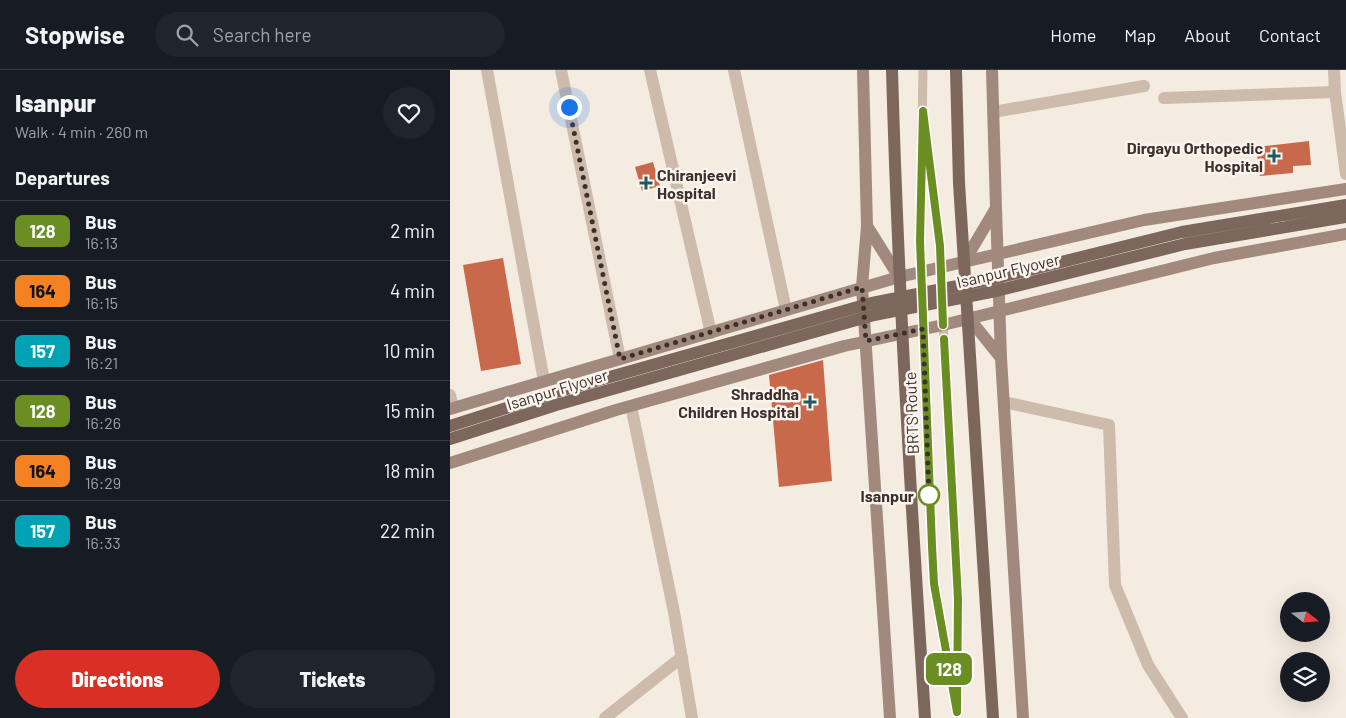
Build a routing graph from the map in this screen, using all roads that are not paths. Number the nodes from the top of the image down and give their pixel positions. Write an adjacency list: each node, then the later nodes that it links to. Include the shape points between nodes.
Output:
1 (488, 70): 39 (street)
2 (561, 70): 38 (street)
3 (650, 70): 35 (street)
4 (734, 70): 29 (street)
5 (863, 70): 21 (street)
6 (892, 70): 27 (main road)
7 (922, 70): 14 (lane, BRTS Route)
8 (956, 70): 24 (main road)
9 (992, 70): 15 (street)
10 (1334, 70): 12 (street)
11 (1144, 86): 15 (street)
12 (1335, 92): 13 (street); 16 (street)
13 (1164, 98)
14 (923, 111): 25 (lane, BRTS Route); 26 (lane, BRTS Route, via 919,212)
15 (993, 112): 19 (street)
16 (1346, 174)
17 (1346, 189): 23 (street, via 1144,220)
18 (1346, 205): 43 (main road, Isanpur Flyover, via 1182,232 993,279 872,303 553,393)
19 (996, 208): 23 (street); 24 (street)
20 (1346, 218): 44 (main road, Isanpur Flyover, via 1185,244 996,291 874,315 556,405)
21 (867, 226): 27 (street); 28 (street)
22 (1346, 234): 30 (street, via 1214,258)
23 (998, 254): 24 (street); 30 (street)
24 (964, 262): 25 (street); 31 (main road)
25 (941, 268): 26 (street); 32 (lane, BRTS Route)
26 (921, 272): 27 (street); 33 (lane, BRTS Route)
27 (899, 277): 28 (street); 34 (main road)
28 (862, 287): 29 (street); 36 (street)
29 (786, 310): 35 (street)
30 (1001, 310): 31 (street); 37 (street)
31 (968, 317): 32 (street); 37 (street); 52 (main road)
32 (943, 325): 33 (street); 47 (lane, BRTS Route, via 958,599)
33 (923, 329): 34 (street); 47 (lane, BRTS Route, via 934,584)
34 (902, 332): 36 (street); 51 (main road)
35 (711, 333): 38 (street)
36 (866, 341): 42 (street); 50 (street)
37 (1001, 358): 40 (street)
38 (620, 359): 39 (street)
39 (544, 381): 41 (street)
40 (1004, 402): 53 (street); 54 (street, via 1109,425 1115,585 1148,665)
41 (451, 404)
42 (631, 406): 45 (street); 46 (street)
43 (450, 426)
44 (450, 439)
45 (450, 464)
46 (682, 657): 48 (street); 49 (street)
47 (957, 715)
48 (605, 718)
49 (692, 718)
50 (890, 718)
51 (924, 718)
52 (993, 718)
53 (1023, 718)
54 (1182, 718)

